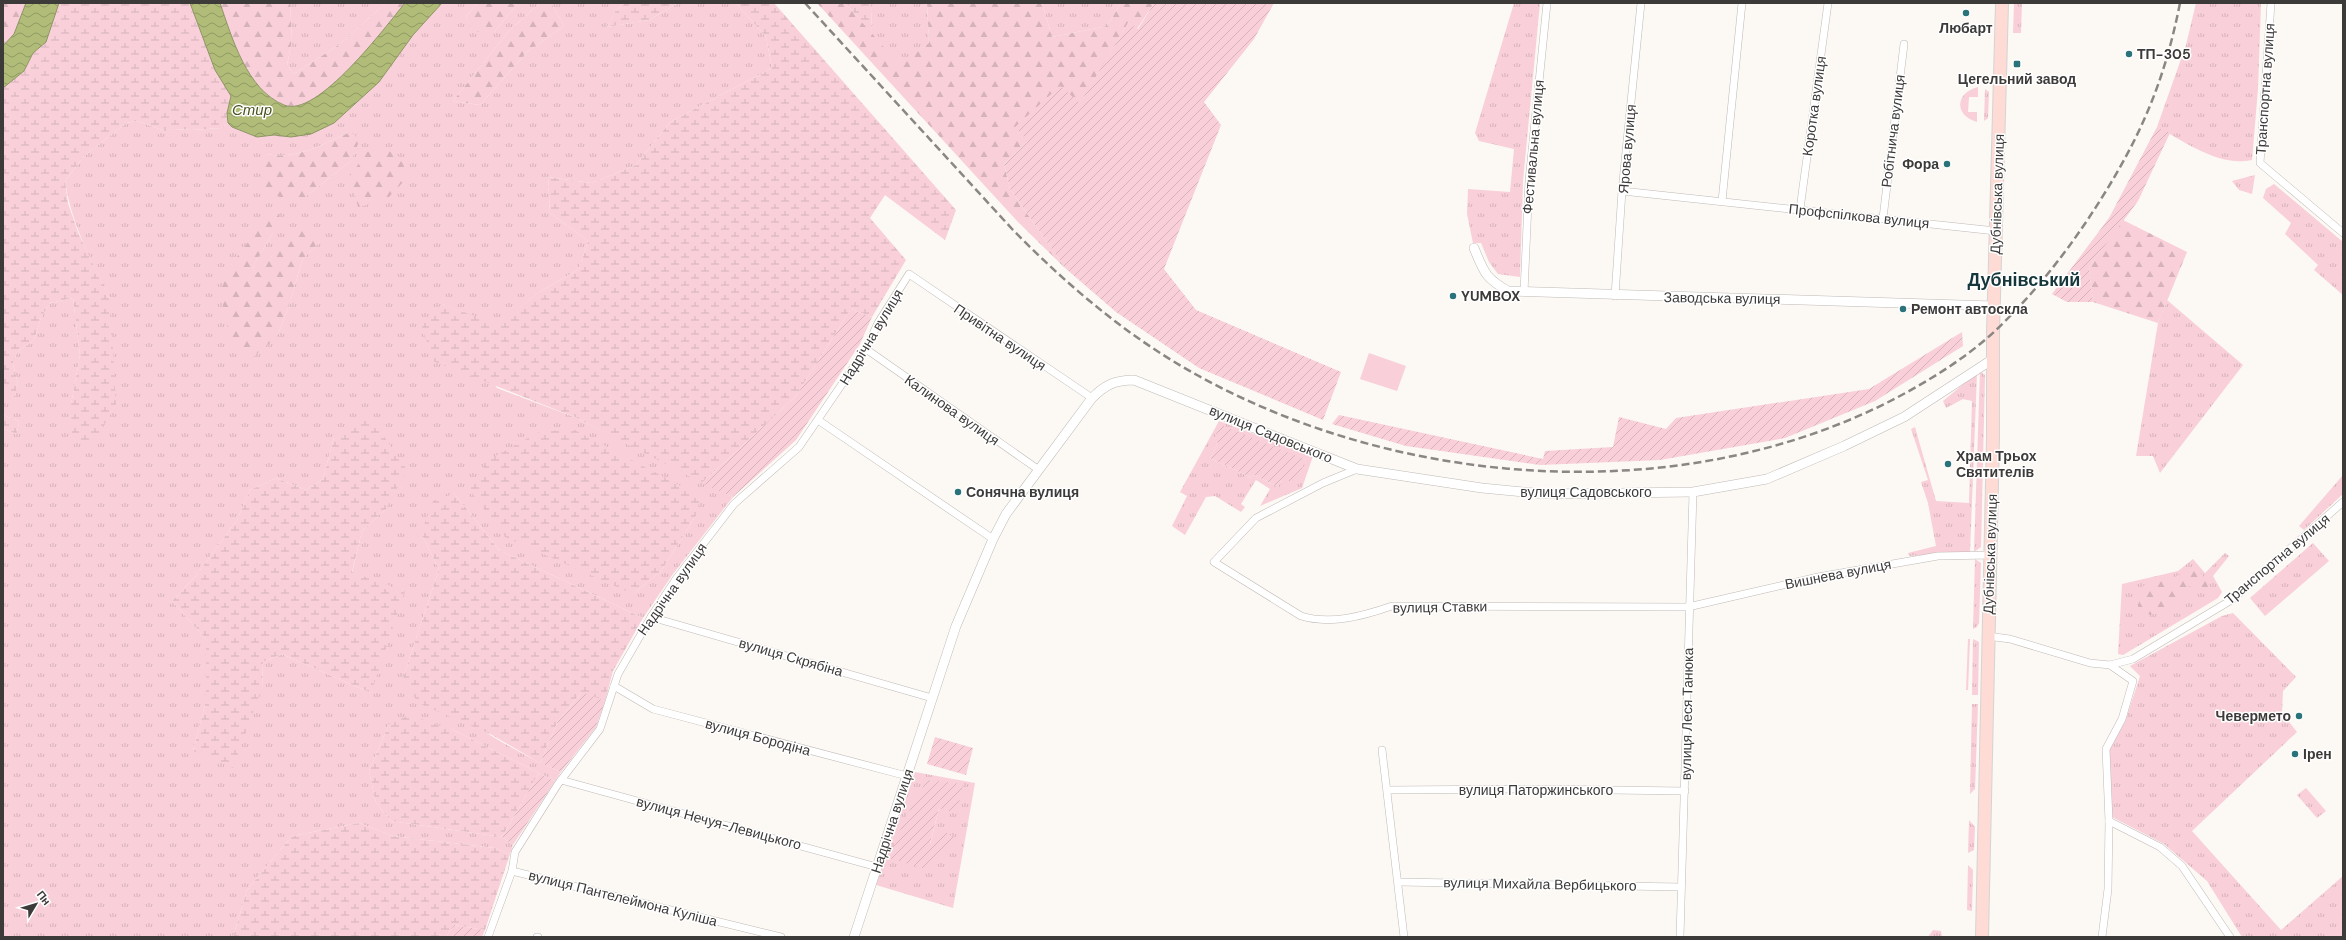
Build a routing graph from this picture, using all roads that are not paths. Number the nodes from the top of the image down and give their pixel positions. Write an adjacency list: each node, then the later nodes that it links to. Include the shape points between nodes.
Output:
1 (1547, 3): 16 (street, Фестивальна вулиця, via 1529,181)
2 (1641, 3): 8 (street, Ярова вулиця)
3 (1742, 3): 9 (street)
4 (1828, 3): 10 (street, Коротка вулиця)
5 (2002, 3): 12 (main road, Дубнівська вулиця)
6 (2271, 3): 13 (street, Транспортна вулиця, via 2260,163)
7 (1904, 44): 11 (street, Робітнича вулиця)
8 (1622, 191): 9 (street, Профспілкова вулиця); 17 (street, Ярова вулиця)
9 (1722, 201): 10 (street, Профспілкова вулиця)
10 (1800, 210): 11 (street, Профспілкова вулиця)
11 (1883, 218): 12 (street, Профспілкова вулиця)
12 (1996, 231): 18 (main road, Дубнівська вулиця)
13 (2343, 233)
14 (1474, 248): 16 (street, Заводська вулиця, via 1483,270 1491,281 1508,291)
15 (909, 274): 19 (street, Надрічна вулиця, via 878,323); 22 (street, Привітна вулиця)
16 (1524, 292): 17 (street, Заводська вулиця)
17 (1615, 296): 18 (street, Заводська вулиця)
18 (1994, 306): 20 (main road, Дубнівська вулиця)
19 (866, 350): 23 (street, Надрічна вулиця); 25 (street, Калинова вулиця)
20 (1993, 359): 26 (street, вулиця Садовського, via 1904,417 1844,446 1767,479); 29 (main road, Дубнівська вулиця)
21 (1119, 380): 22 (street, Надрічна вулиця, via 1103,387); 24 (street, вулиця Садовського, via 1134,380)
22 (1092, 398): 25 (street, Надрічна вулиця)
23 (818, 420): 28 (street); 31 (street, Надрічна вулиця, via 799,448 734,504 676,579)
24 (1357, 469): 26 (street, вулиця Садовського, via 1482,488 1545,494); 30 (street, вулиця Ставки, via 1323,483 1256,518 1214,562 1301,616 1313,619 1358,618 1392,606)
25 (1039, 470): 28 (street, Надрічна вулиця, via 1006,514)
26 (1692, 492): 30 (street, вулиця Леся Танюка)
27 (2343, 502): 33 (street, Транспортна вулиця, via 2233,599 2132,659)
28 (993, 539): 35 (street, Надрічна вулиця, via 958,620)
29 (1990, 555): 30 (street, Вишнева вулиця, via 1938,556 1818,576); 32 (main road, Дубнівська вулиця)
30 (1688, 607): 40 (street, вулиця Леся Танюка)
31 (651, 617): 34 (street, Надрічна вулиця, via 618,674); 35 (street, вулиця Скрябіна)
32 (1987, 636): 33 (street, Транспортна вулиця, via 2010,639 2090,663); 51 (main road, Дубнівська вулиця)
33 (2110, 665): 41 (street, via 2134,681 2122,719 2106,749)
34 (614, 686): 37 (street, вулиця Бородіна, via 653,709); 38 (street, Надрічна вулиця, via 600,729)
35 (932, 698): 37 (street, Надрічна вулиця)
36 (1382, 750): 39 (street)
37 (907, 776): 42 (street, Надрічна вулиця)
38 (562, 780): 42 (street, вулиця Нечуя-Левицького); 43 (street, Надрічна вулиця, via 515,852)
39 (1388, 790): 40 (street, вулиця Паторжинського); 44 (street)
40 (1685, 791): 45 (street, вулиця Леся Танюка)
41 (2109, 821): 52 (street, via 2108,889); 53 (street, via 2160,847 2182,866)
42 (877, 867): 48 (street, Надрічна вулиця)
43 (512, 871): 46 (street, Надрічна вулиця); 47 (street, вулиця Пантелеймона Куліша)
44 (1399, 882): 45 (street, вулиця Михайла Вербицького); 49 (street)
45 (1682, 887): 50 (street, вулиця Леся Танюка)
46 (488, 937)
47 (780, 937)
48 (854, 937)
49 (1404, 937)
50 (1680, 937)
51 (1982, 937)
52 (2102, 937)
53 (2230, 937)

